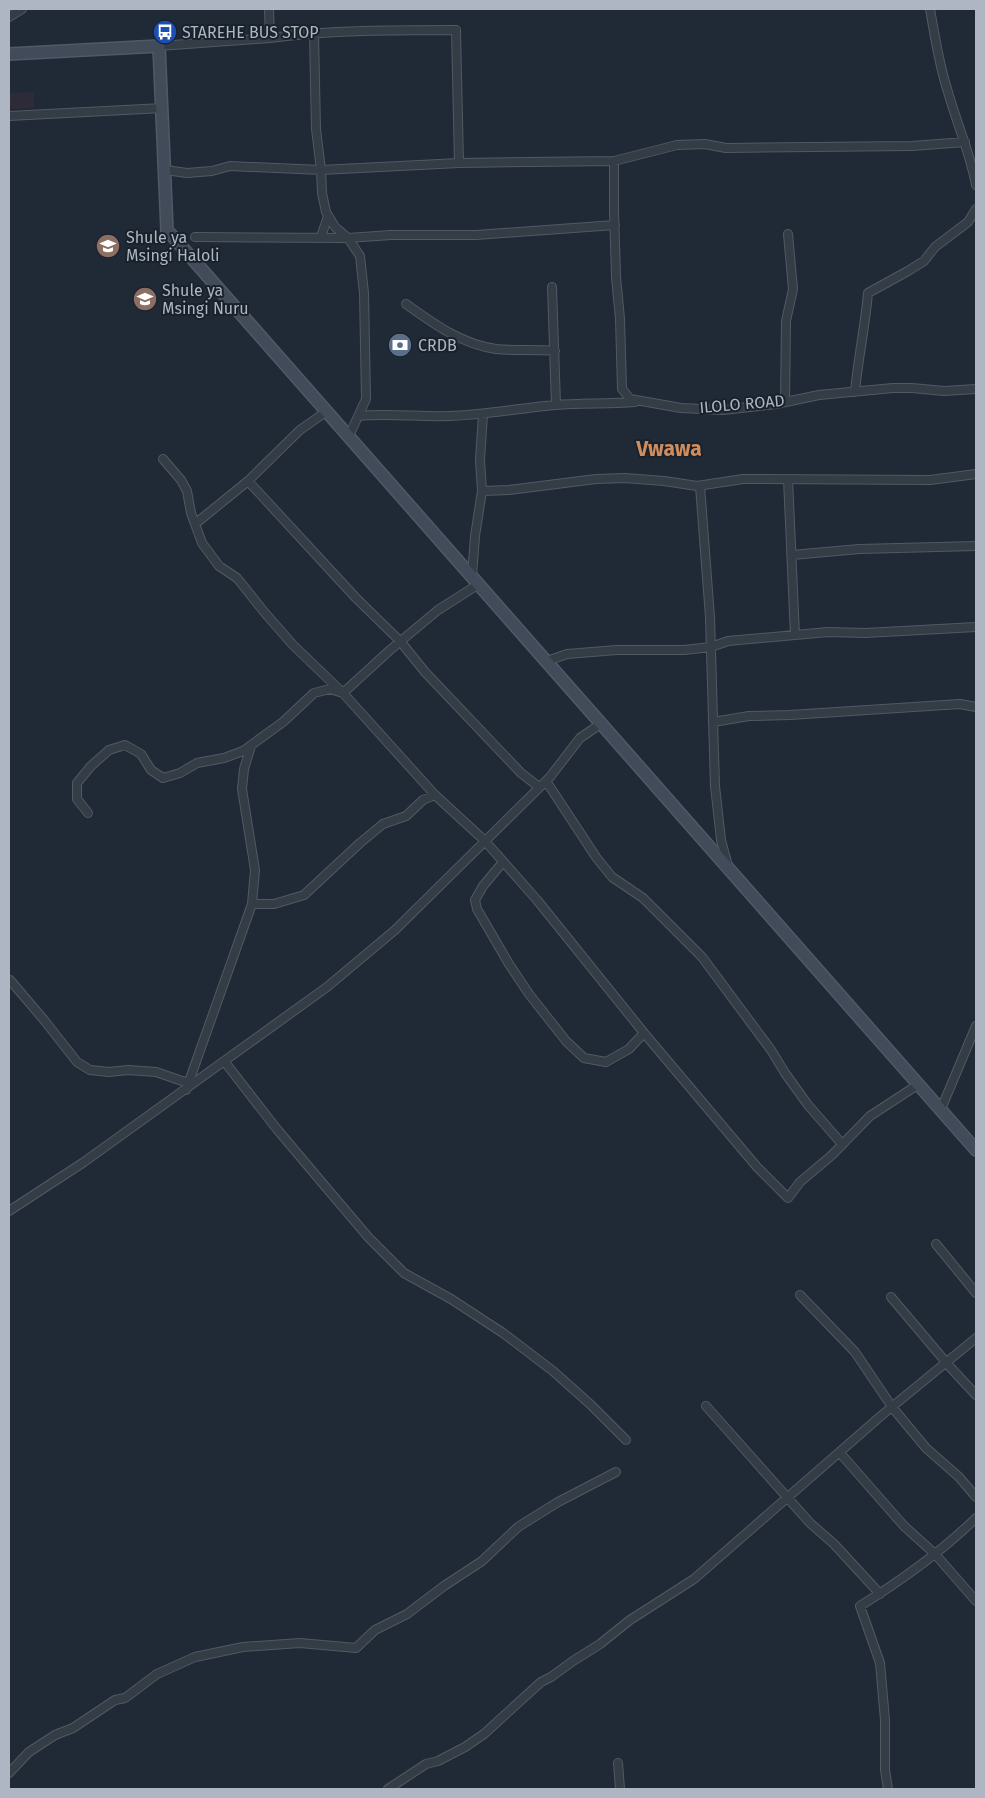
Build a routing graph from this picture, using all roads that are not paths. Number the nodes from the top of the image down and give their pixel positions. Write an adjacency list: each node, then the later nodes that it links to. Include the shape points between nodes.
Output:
1 (22, 9): 4 (street)
2 (269, 9): 6 (street)
3 (930, 9): 11 (street, via 948,94)
4 (9, 17)
5 (314, 34): 6 (street); 13 (street, via 456,30); 15 (street, via 316,129)
6 (270, 38): 7 (street)
7 (159, 46): 8 (street); 9 (street)
8 (9, 54)
9 (162, 108): 10 (street); 14 (street)
10 (9, 116)
11 (965, 142): 12 (street, via 848,147 677,145); 16 (street)
12 (614, 161): 13 (street); 19 (street)
13 (459, 163): 15 (street)
14 (165, 170): 15 (street, via 187,173 230,166); 32 (street, via 167,230)
15 (321, 170): 18 (street)
16 (976, 185)
17 (976, 208): 28 (street, via 968,222 934,248 924,261 868,293)
18 (328, 216): 22 (street); 23 (street)
19 (615, 225): 23 (street, via 476,235); 29 (street, via 622,389 630,399)
20 (788, 234): 30 (street, via 793,289 786,321)
21 (195, 237): 22 (street)
22 (321, 237): 23 (street)
23 (348, 238): 34 (street, via 360,256 364,293 366,399)
24 (552, 287): 26 (street)
25 (406, 304): 26 (street, via 441,329 468,342 495,348)
26 (555, 351): 31 (street)
27 (976, 389): 28 (street, ILOLO ROAD, via 944,392 893,388)
28 (856, 392): 30 (street, ILOLO ROAD)
29 (638, 401): 30 (street, ILOLO ROAD, via 723,410); 31 (street, ILOLO ROAD)
30 (786, 402)
31 (556, 405): 33 (street, ILOLO ROAD)
32 (327, 411): 35 (street); 39 (street, via 300,430)
33 (483, 414): 34 (street, ILOLO ROAD); 41 (street)
34 (358, 416): 35 (street)
35 (349, 436): 45 (street)
36 (162, 459): 42 (street, via 187,491)
37 (976, 474): 38 (street, via 930,480)
38 (788, 479): 40 (street, via 743,479); 44 (street)
39 (248, 481): 42 (street); 48 (street)
40 (700, 486): 41 (street, via 625,478); 49 (street)
41 (482, 491): 45 (street, via 475,536)
42 (195, 524): 51 (street, via 202,543 219,566 238,578 265,613)
43 (976, 546): 44 (street)
44 (792, 556): 47 (street)
45 (475, 580): 48 (street); 50 (street)
46 (976, 627): 47 (street)
47 (795, 635): 49 (street, via 728,641)
48 (400, 641): 51 (street); 57 (street, via 431,679 521,773)
49 (711, 647): 50 (street, via 567,654); 53 (street)
50 (546, 661): 54 (street)
51 (343, 693): 55 (street, via 330,689 314,693); 58 (street)
52 (976, 707): 53 (street, via 960,704 749,716)
53 (714, 722): 62 (street, via 715,786 721,840)
54 (602, 724): 56 (street, via 580,738); 62 (street)
55 (251, 746): 59 (street, via 243,752 198,763 163,778 151,770 141,754 125,745 109,750 77,783 77,799); 63 (street, via 242,789 255,870)
56 (546, 781): 57 (street); 71 (street, via 612,876 643,898 702,957 790,1081)
57 (539, 787): 60 (street)
58 (435, 795): 60 (street); 63 (street, via 423,800 406,816 384,824 304,895 274,904)
59 (88, 813)
60 (485, 841): 61 (street); 67 (street, via 395,930 350,968)
61 (503, 862): 66 (street); 66 (street, via 475,900 477,909 529,994 566,1041 584,1058 606,1062 629,1049)
62 (728, 868): 68 (street)
63 (252, 904): 69 (street)
64 (10, 980): 69 (street, via 77,1062 90,1070 156,1072)
65 (976, 1026): 70 (street)
66 (644, 1034): 71 (street, via 757,1167 788,1198 800,1182)
67 (224, 1061): 69 (street); 83 (street, via 324,1186 404,1273 503,1333 553,1371)
68 (919, 1084): 70 (street); 71 (street, via 870,1116)
69 (187, 1086): 73 (street, via 84,1162)
70 (941, 1109): 72 (street)
71 (842, 1144)
72 (976, 1150)
73 (9, 1211)
74 (936, 1244): 75 (street)
75 (976, 1293)
76 (800, 1295): 82 (street, via 855,1352)
77 (891, 1297): 79 (street)
78 (976, 1338): 79 (street)
79 (946, 1362): 80 (street); 82 (street)
80 (976, 1395)
81 (706, 1406): 87 (street)
82 (892, 1407): 84 (street); 86 (street, via 926,1448 960,1477)
83 (626, 1440)
84 (840, 1453): 87 (street); 89 (street, via 904,1526)
85 (616, 1472): 93 (street, via 518,1527 482,1561 407,1614 375,1630 356,1648 300,1643 243,1647 195,1657 157,1674 125,1698 115,1700 73,1728 55,1735 29,1752)
86 (976, 1497)
87 (788, 1498): 90 (street); 94 (street, via 694,1579 542,1682 484,1734 465,1747 419,1768)
88 (976, 1518): 89 (street)
89 (935, 1554): 90 (street); 91 (street)
90 (880, 1594): 96 (street, via 860,1606 880,1663 885,1720 884,1770)
91 (976, 1601)
92 (618, 1763): 95 (street)
93 (9, 1773)
94 (388, 1789)
95 (620, 1789)
96 (888, 1789)

